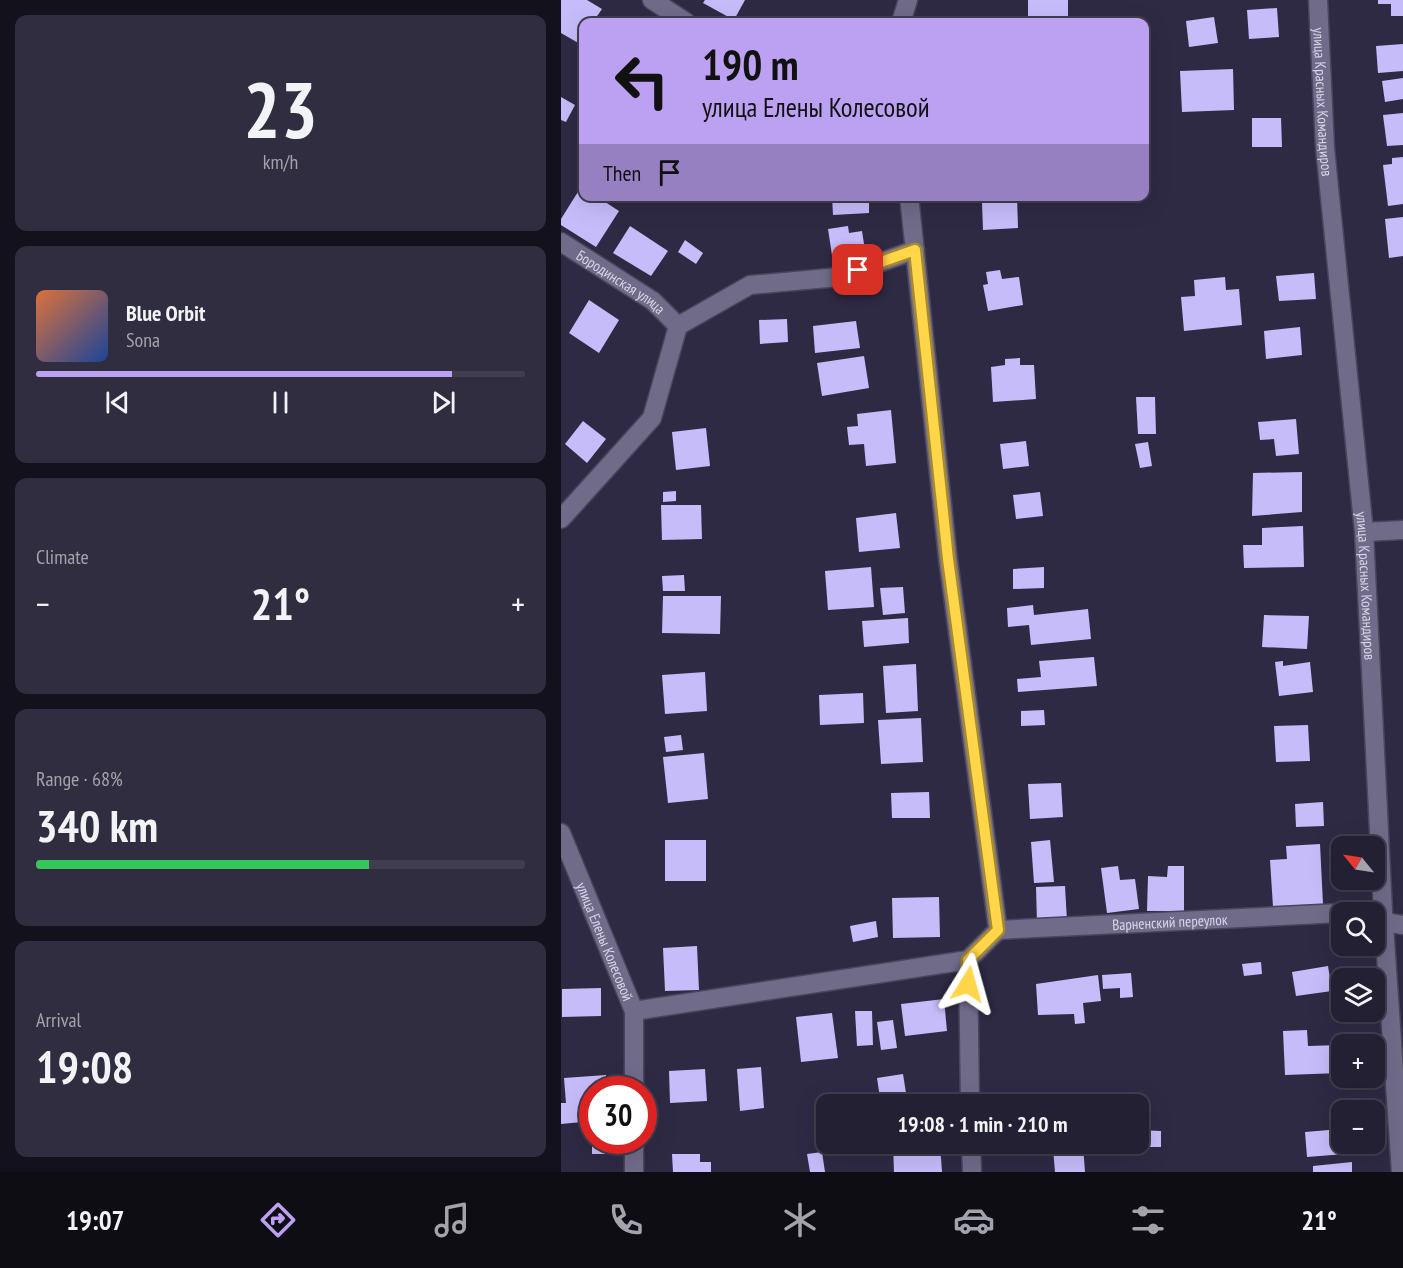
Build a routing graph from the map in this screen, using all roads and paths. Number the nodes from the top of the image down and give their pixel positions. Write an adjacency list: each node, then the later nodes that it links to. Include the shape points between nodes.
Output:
1 (652, 0): 4 (street)
2 (908, 0): 5 (street)
3 (1318, 0): 12 (street, улица Красных Командиров, via 1325,148)
4 (680, 18)
5 (902, 18)
6 (910, 201): 8 (street)
7 (561, 242): 9 (street, Бородинская улица, via 653,301)
8 (915, 250): 9 (street, via 839,277 750,285); 18 (street, via 948,559)
9 (678, 326): 10 (street, via 652,418)
10 (561, 519)
11 (1403, 530): 12 (street)
12 (1364, 532): 14 (street, улица Красных Командиров)
13 (561, 833): 21 (street, улица Елены Колесовой)
14 (1378, 902)
15 (1331, 913): 18 (street, Варненский переулок)
16 (1385, 918): 17 (street)
17 (1403, 925)
18 (998, 930): 20 (street)
19 (1383, 956): 28 (street, улица Красных Командиров)
20 (968, 960): 21 (street); 23 (street)
21 (634, 1011): 22 (street, улица Елены Колесовой)
22 (634, 1076)
23 (970, 1094)
24 (634, 1154): 26 (street)
25 (971, 1154): 27 (street)
26 (634, 1172)
27 (972, 1172)
28 (1401, 1172)

